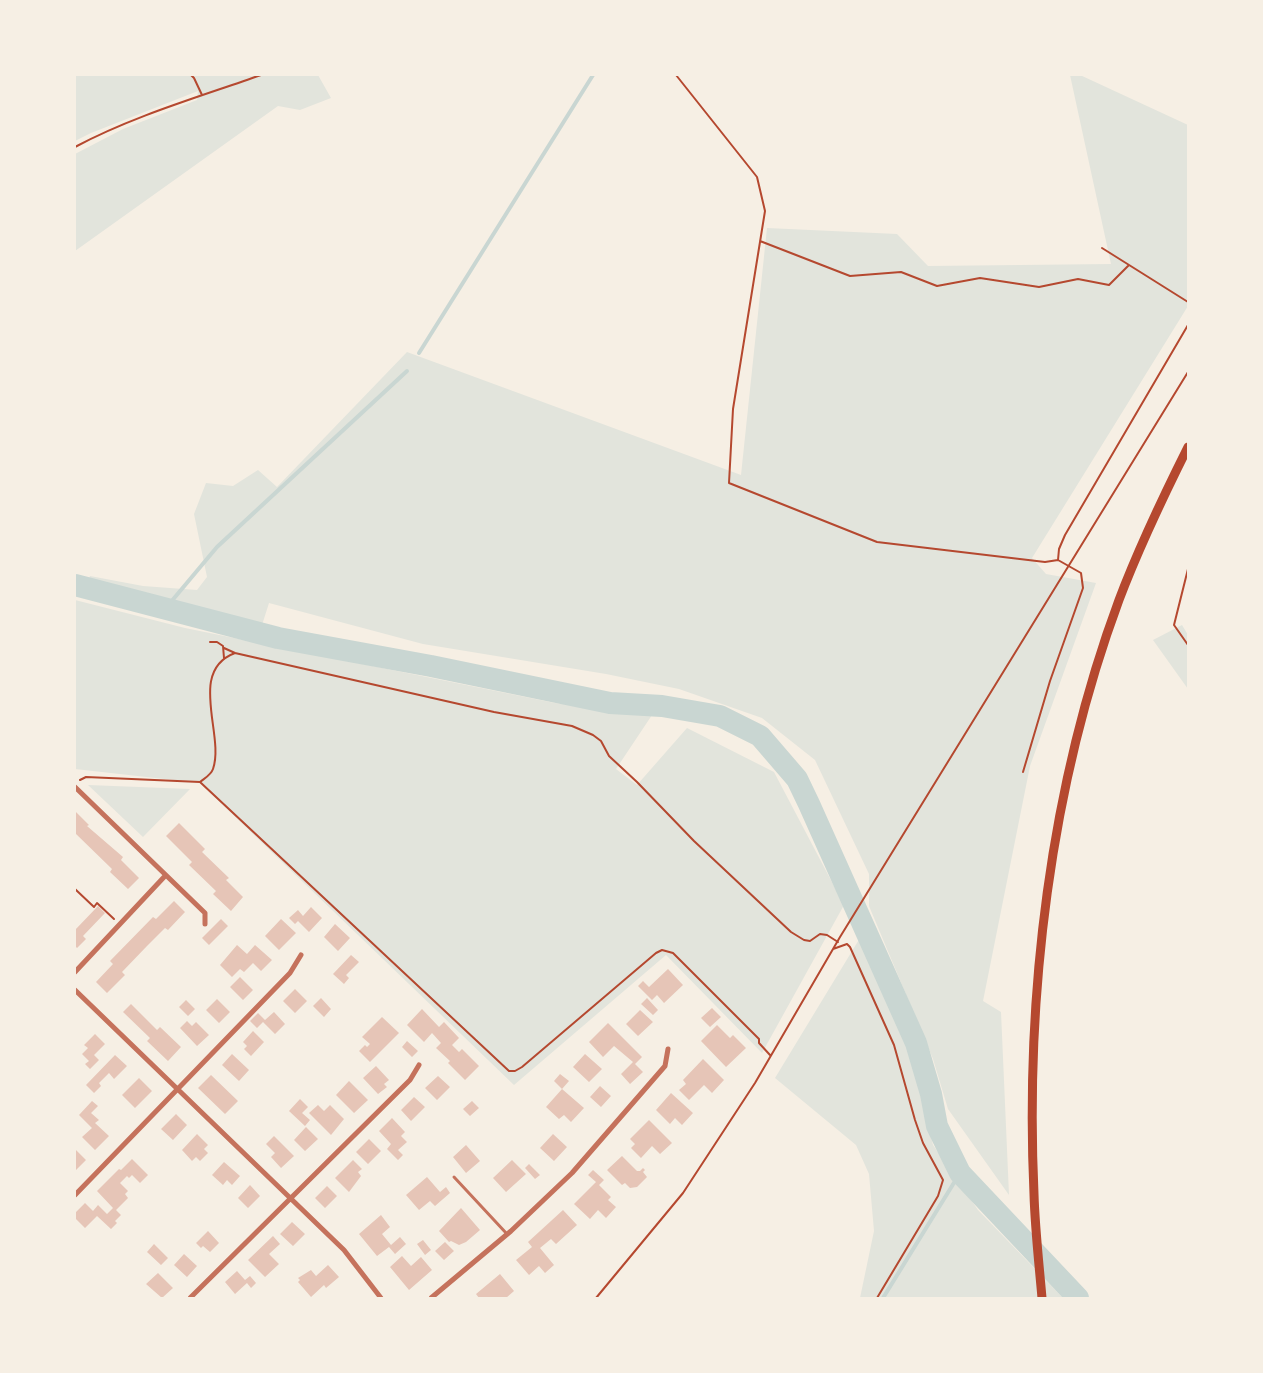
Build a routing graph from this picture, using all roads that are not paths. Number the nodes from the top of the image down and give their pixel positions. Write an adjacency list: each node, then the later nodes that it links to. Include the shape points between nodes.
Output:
1 (1188, 447): 18 (highway, via 1119,600 1089,695 1055,845 1036,1001 1033,1065 1034,1196)
2 (75, 784): 3 (street)
3 (165, 876): 4 (street, via 205,913); 6 (street)
4 (205, 924)
5 (301, 955): 10 (street, via 290,972)
6 (75, 972)
7 (75, 990): 10 (street)
8 (668, 1049): 14 (street, via 665,1066 634,1102 572,1173)
9 (419, 1065): 13 (street, via 410,1080)
10 (177, 1089): 12 (street); 13 (street)
11 (453, 1177): 14 (lane)
12 (75, 1195)
13 (291, 1199): 15 (street); 16 (street, via 344,1250)
14 (507, 1234): 17 (street)
15 (190, 1298)
16 (381, 1298)
17 (431, 1298)
18 (1042, 1298)

